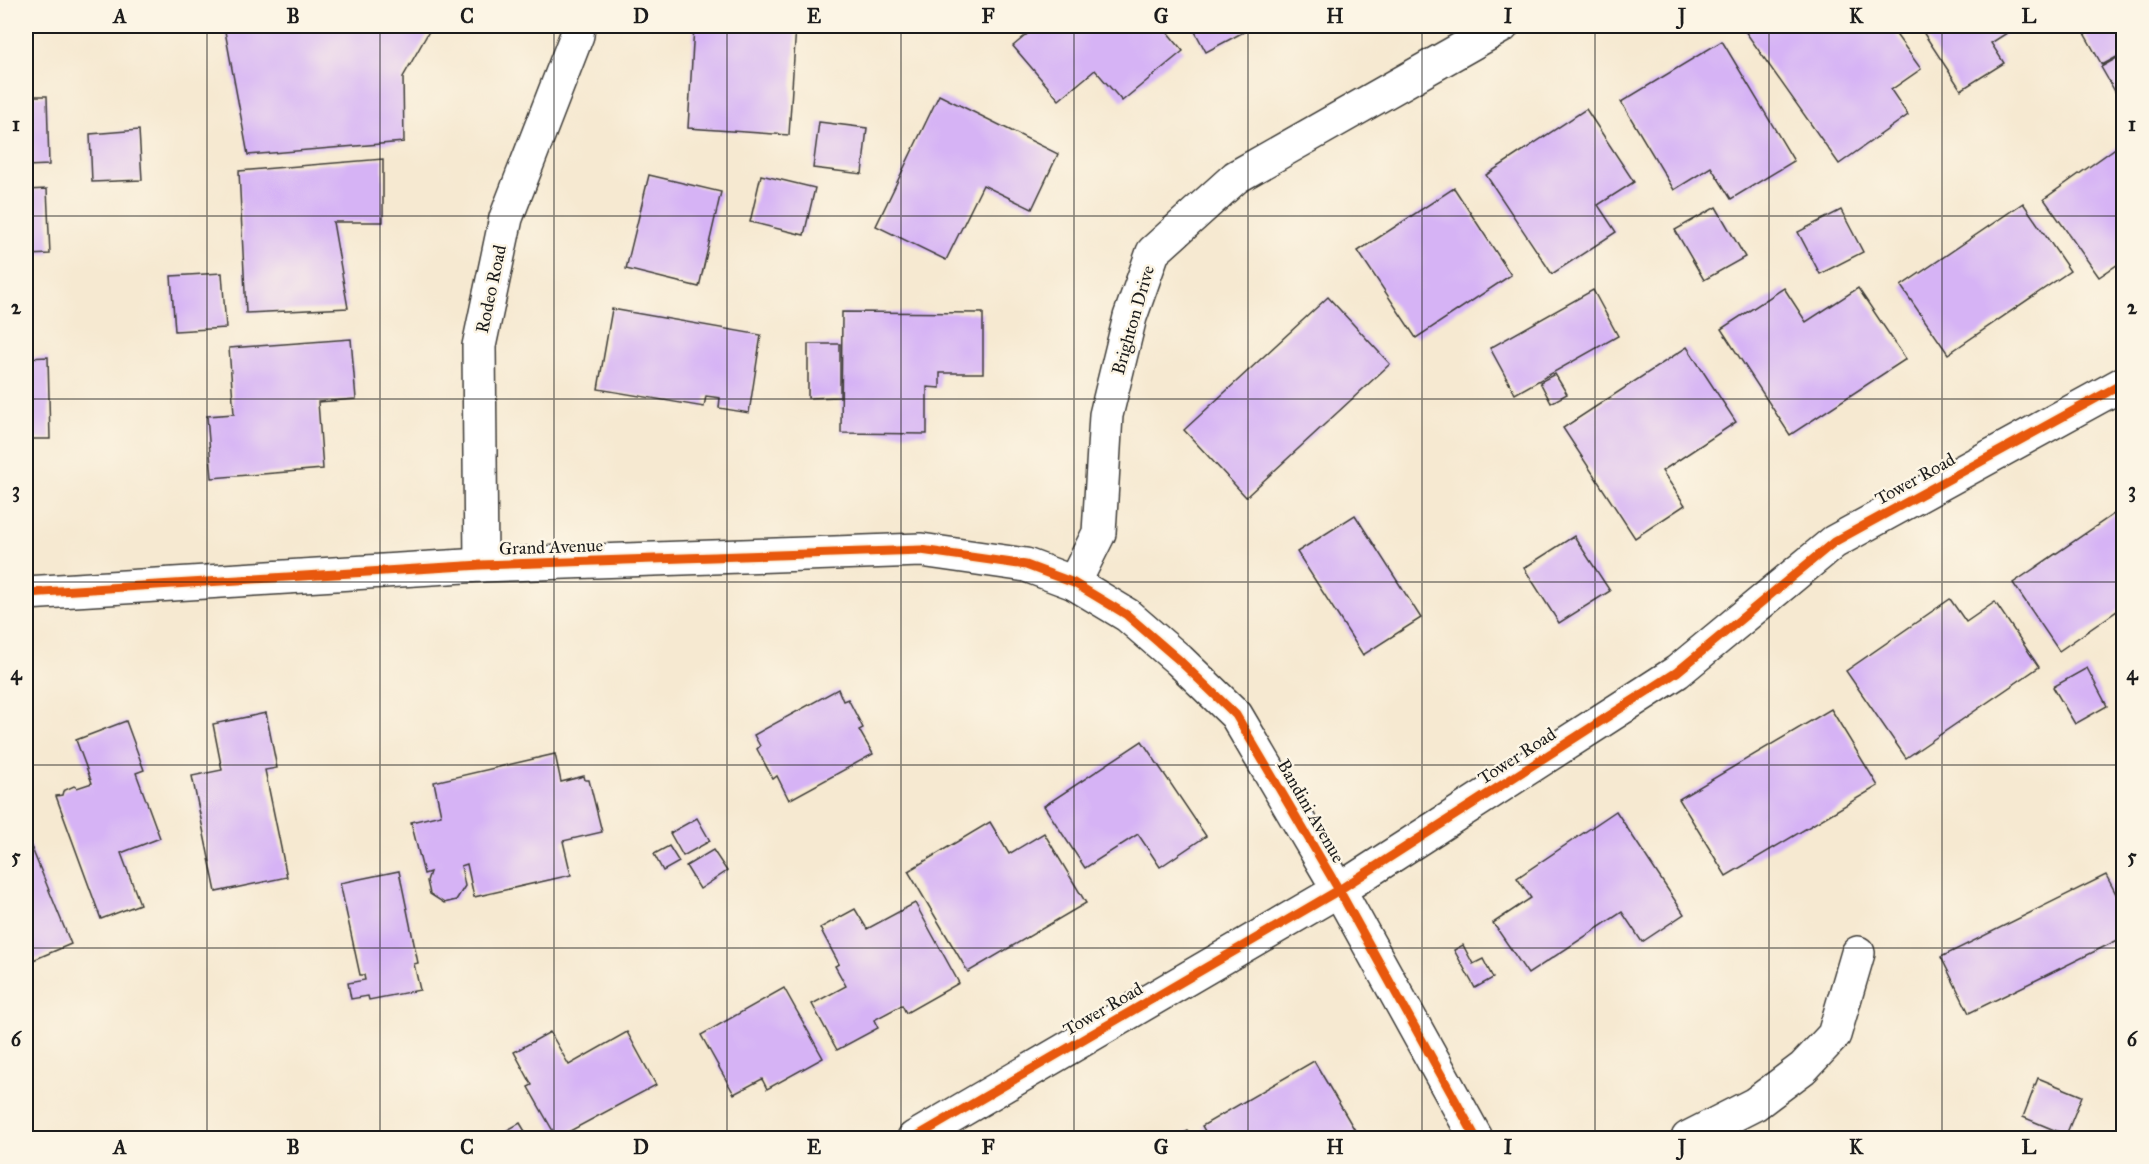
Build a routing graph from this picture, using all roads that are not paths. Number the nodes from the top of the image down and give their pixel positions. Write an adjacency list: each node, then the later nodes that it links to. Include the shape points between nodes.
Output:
1 (578, 26): 4 (street, Rodeo Road, via 506,218 479,346)
2 (1502, 26): 5 (street, Brighton Drive, via 1236,177 1153,252 1130,317 1106,415 1099,533)
3 (2124, 383): 7 (street, Tower Road, via 1834,542 1677,672)
4 (481, 566): 5 (street, Grand Avenue, via 921,550 1026,565); 6 (street, Grand Avenue)
5 (1074, 583): 7 (street, Bandini Avenue, via 1127,615 1236,715)
6 (26, 593)
7 (1339, 890): 9 (street, Tower Road); 10 (street, Bandini Avenue)
8 (1858, 953): 11 (street, via 1834,1035 1803,1068 1755,1104)
9 (914, 1138)
10 (1476, 1138)
11 (1688, 1138)

